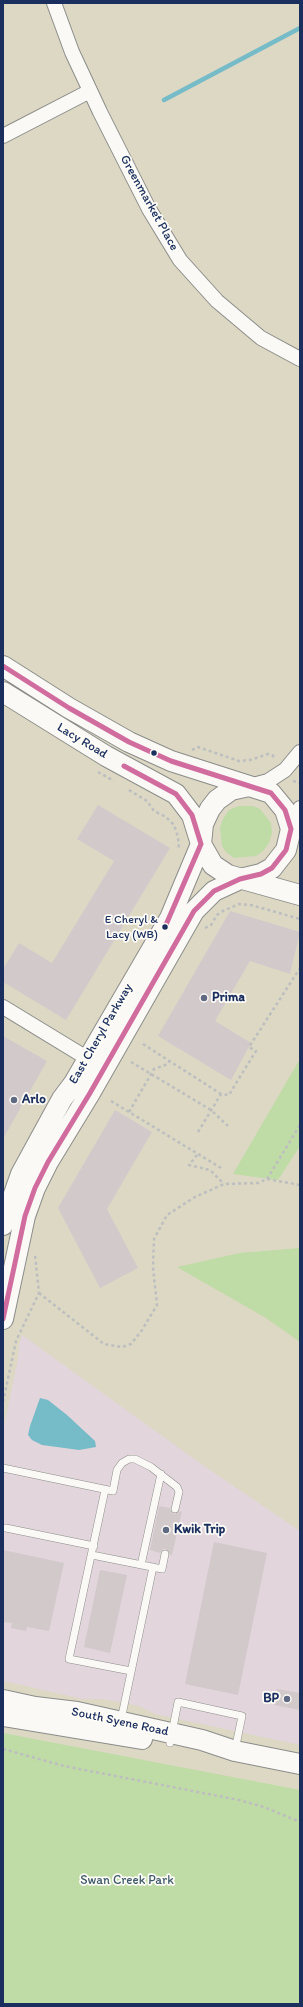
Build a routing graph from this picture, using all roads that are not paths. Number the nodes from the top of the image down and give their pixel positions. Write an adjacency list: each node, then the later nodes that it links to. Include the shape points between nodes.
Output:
1 (54, 3): 2 (street, Greenmarket Place)
2 (90, 91): 3 (street); 4 (street, Greenmarket Place, via 149,209 180,260 217,301 261,338)
3 (3, 136)
4 (300, 359)
5 (3, 666): 8 (street, Lacy Road, via 68,708 129,742 171,761)
6 (3, 692): 11 (street, Lacy Road, via 106,756 176,794 192,815)
7 (300, 752): 8 (street, via 285,770 268,781)
8 (249, 786): 10 (street, via 271,793 279,801); 11 (street, via 230,790 214,804 203,824)
9 (300, 808): 10 (street)
10 (296, 837): 12 (street, via 272,868)
11 (201, 844): 12 (street, via 213,865); 15 (street, East Cheryl Parkway, via 170,918)
12 (240, 880): 13 (street); 15 (street, East Cheryl Parkway, via 214,891 194,911)
13 (300, 895)
14 (3, 1008): 15 (street)
15 (95, 1064): 16 (street, East Cheryl Parkway, via 62,1099 21,1174); 17 (street, East Cheryl Parkway, via 25,1216)
16 (3, 1225)
17 (3, 1319)
18 (3, 1468): 20 (lane)
19 (161, 1474): 20 (lane, via 144,1462 129,1459 117,1470); 21 (lane, via 177,1487 179,1492); 26 (lane)
20 (109, 1490): 23 (lane)
21 (175, 1509)
22 (6, 1528): 23 (lane)
23 (94, 1546): 25 (lane)
24 (165, 1554): 27 (lane, via 162,1569)
25 (92, 1555): 26 (lane); 28 (lane, via 69,1659)
26 (141, 1565): 27 (lane)
27 (152, 1567): 28 (lane)
28 (131, 1672): 31 (lane)
29 (3, 1700): 31 (street, South Syene Road, via 77,1712)
30 (3, 1716): 31 (street, South Syene Road)
31 (119, 1729): 32 (street, South Syene Road)
32 (170, 1738): 33 (street, South Syene Road); 33 (lane, via 178,1702 242,1716)
33 (235, 1751): 34 (street, South Syene Road)
34 (300, 1764)

